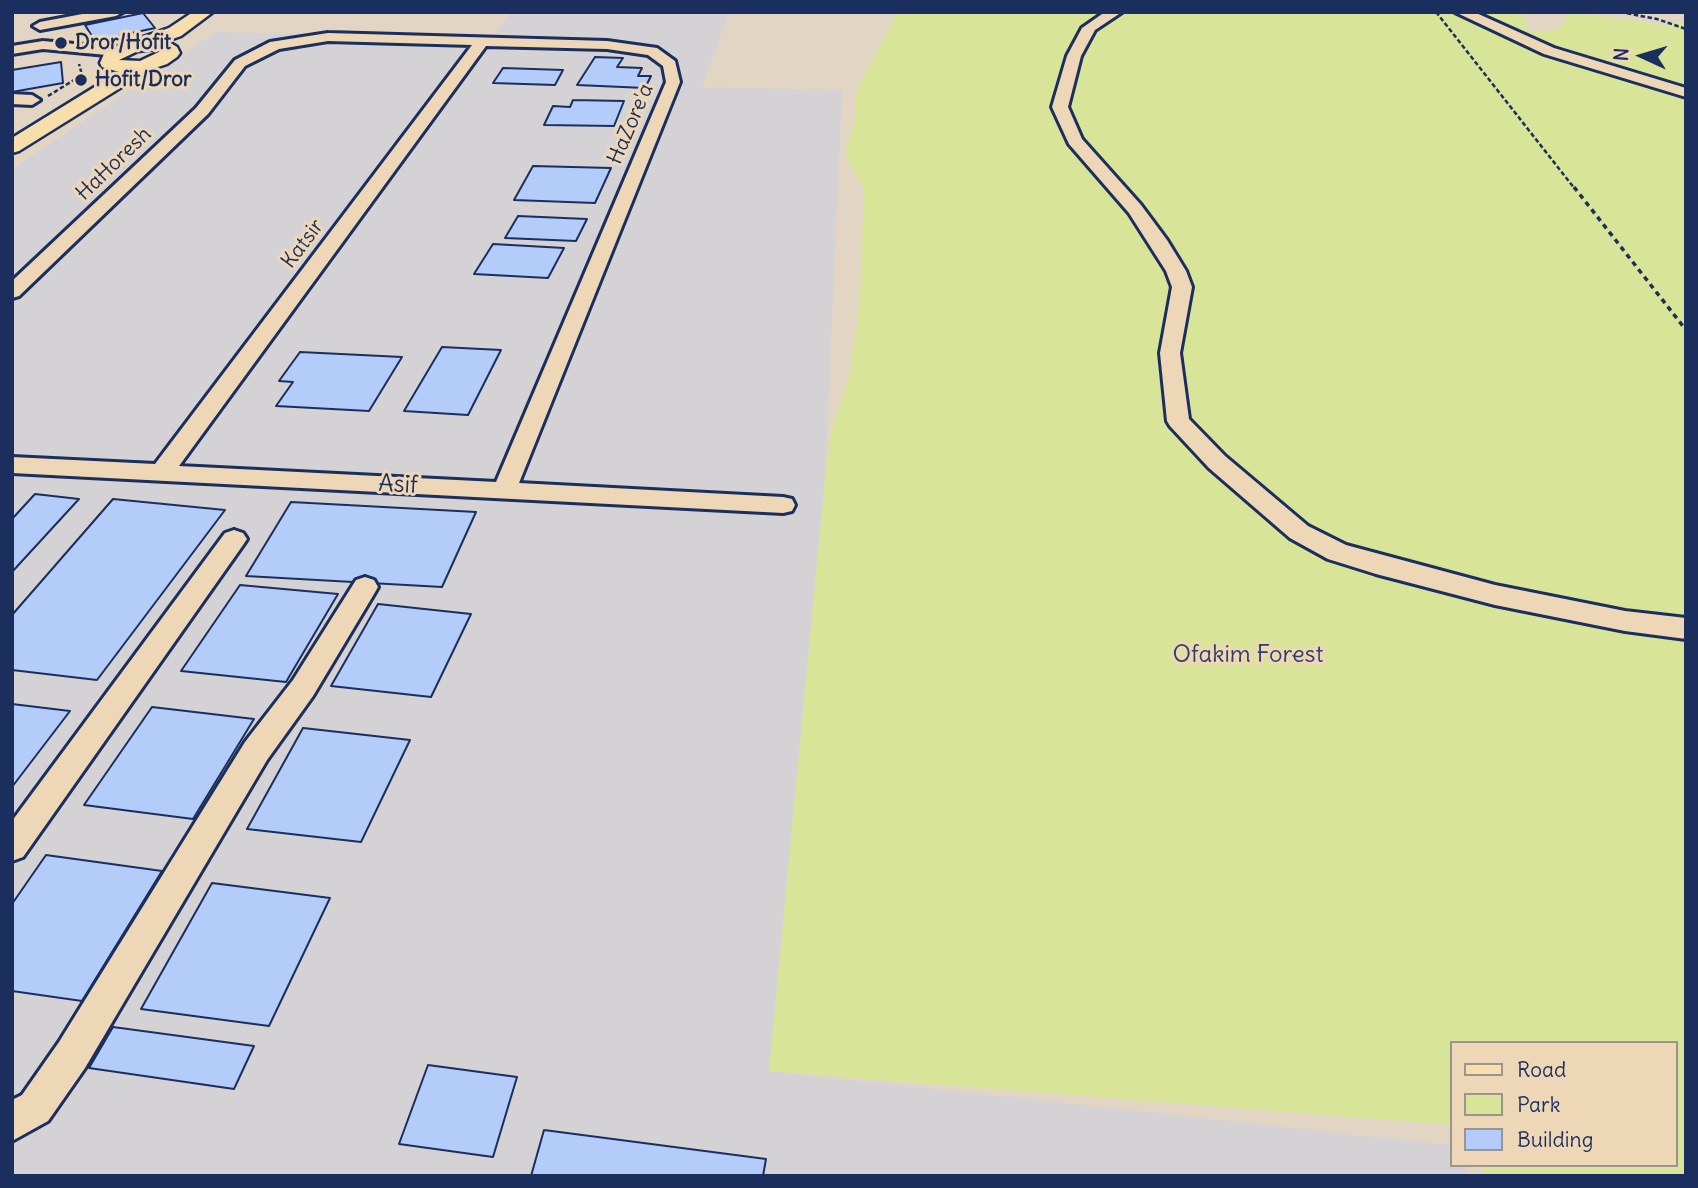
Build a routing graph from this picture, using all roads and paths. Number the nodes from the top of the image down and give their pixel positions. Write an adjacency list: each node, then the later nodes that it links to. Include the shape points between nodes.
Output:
1 (116, 12): 8 (street)
2 (205, 12): 11 (main road, via 176,32)
3 (222, 12): 13 (main road)
4 (1115, 12): 31 (street, via 1089,28 1074,56 1060,107 1075,141 1135,209 1176,271 1182,287 1170,353 1178,421 1217,462 1299,532 1337,552 1495,595)
5 (1436, 12): 24 (path)
6 (1462, 12): 18 (street, via 1549,51)
7 (1620, 12): 9 (path)
8 (38, 19): 12 (street)
9 (1686, 29)
10 (482, 42): 16 (street, HaZore'a, via 314,38 275,45); 26 (street, Katsir); 27 (street, HaZore'a, via 640,48 662,57 673,72 673,82)
11 (146, 44): 13 (main road); 15 (main road)
12 (43, 45): 14 (street); 15 (street)
13 (171, 49): 17 (main road, via 162,61)
14 (12, 51)
15 (115, 59): 17 (main road, via 125,68); 21 (main road, via 97,81)
16 (240, 63): 23 (street, HaHoresh, via 202,111)
17 (142, 66): 22 (main road)
18 (1686, 93)
19 (12, 99): 20 (street)
20 (32, 100)
21 (12, 135)
22 (12, 147)
23 (12, 292)
24 (1686, 330)
25 (12, 465): 26 (street, Asif)
26 (160, 473): 27 (street, Asif)
27 (504, 491): 28 (street, Asif)
28 (783, 505)
29 (234, 540): 32 (street)
30 (365, 587): 33 (street, via 303,688 256,751 72,1055 35,1108)
31 (1686, 629)
32 (12, 847)
33 (12, 1122)

